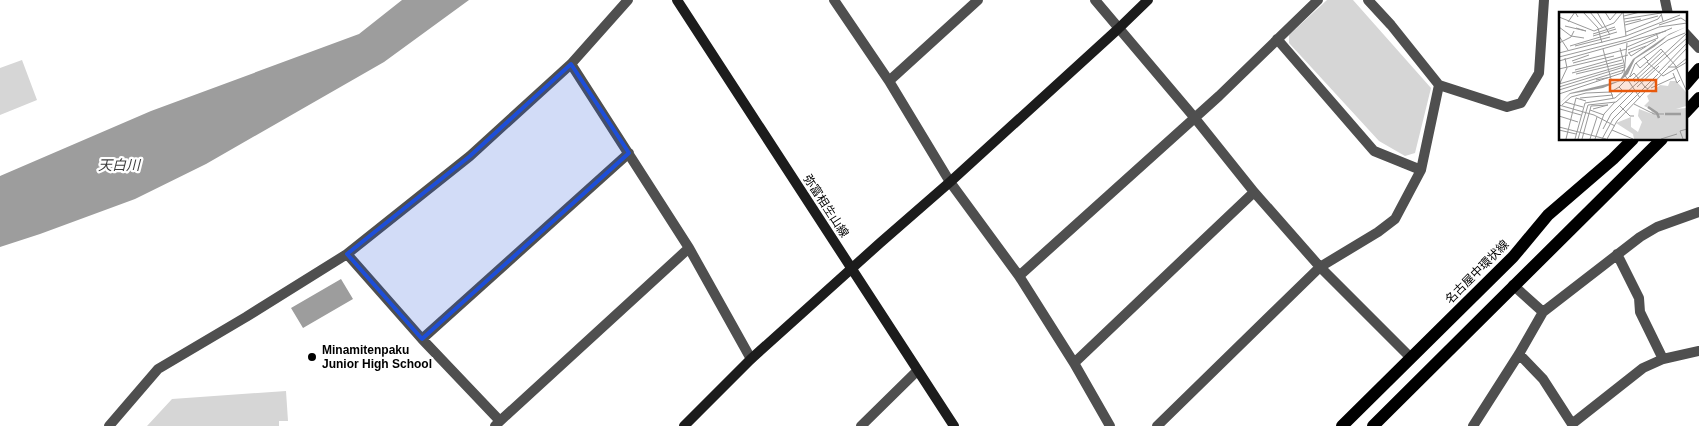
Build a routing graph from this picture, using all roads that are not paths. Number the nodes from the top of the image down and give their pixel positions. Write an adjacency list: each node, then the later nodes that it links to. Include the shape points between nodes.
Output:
1 (628, 0): 14 (street)
2 (677, 0): 33 (street, 弥富相生山線)
3 (834, 0): 16 (street)
4 (978, 0): 16 (street)
5 (1095, 0): 10 (street)
6 (1148, 0): 10 (street)
7 (1318, 0): 12 (street)
8 (1368, 0): 18 (street)
9 (1544, 0): 18 (street, via 1539,73 1521,103 1507,107)
10 (1118, 29): 21 (street); 26 (street)
11 (1686, 34): 13 (street)
12 (1277, 39): 21 (street); 25 (street, via 1374,151)
13 (1699, 48)
14 (571, 64): 24 (street); 30 (street, via 470,156)
15 (1699, 69): 17 (main road)
16 (889, 81): 26 (street)
17 (1686, 83)
18 (1439, 84): 25 (street)
19 (1699, 98): 20 (main road)
20 (1686, 112)
21 (1194, 117): 27 (street); 34 (street)
22 (1633, 140): 40 (main road, 名古屋中環状線, via 1548,215 1513,257)
23 (1661, 140): 35 (main road)
24 (629, 153): 29 (street); 37 (street)
25 (1421, 170): 32 (street, via 1395,219)
26 (950, 182): 33 (street); 34 (street)
27 (1254, 192): 32 (street); 43 (street)
28 (1699, 212): 31 (street, via 1657,227)
29 (689, 248): 41 (street); 45 (street)
30 (346, 254): 37 (street); 46 (street, via 158,369)
31 (1617, 254): 36 (street); 42 (street, via 1640,298 1640,312)
32 (1320, 267): 40 (street); 51 (street)
33 (852, 268): 41 (street); 44 (street, 弥富相生山線)
34 (1018, 276): 43 (street)
35 (1513, 285): 36 (street); 53 (main road)
36 (1543, 312): 39 (street)
37 (422, 339): 45 (street)
38 (1699, 351): 42 (street)
39 (1519, 354): 42 (street, via 1543,379 1572,424 1643,368); 54 (street)
40 (1410, 357): 52 (main road, 名古屋中環状線)
41 (751, 359): 47 (street)
42 (1662, 359)
43 (1074, 363): 50 (street)
44 (917, 371): 48 (street); 49 (street, 弥富相生山線)
45 (497, 424)
46 (109, 426)
47 (684, 426)
48 (861, 426)
49 (954, 426)
50 (1110, 426)
51 (1157, 426)
52 (1342, 426)
53 (1373, 426)
54 (1473, 426)

